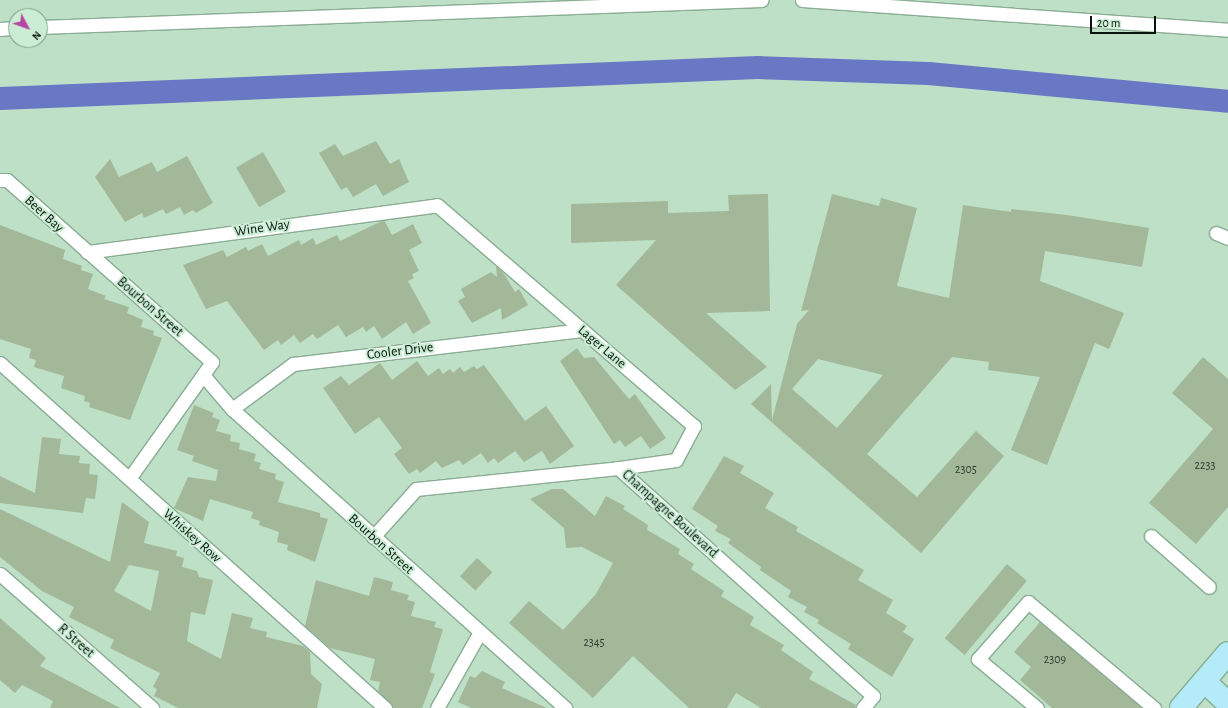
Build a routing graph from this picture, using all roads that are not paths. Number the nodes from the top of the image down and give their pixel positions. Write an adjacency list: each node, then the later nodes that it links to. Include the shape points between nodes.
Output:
1 (761, 0): 3 (lane)
2 (802, 0): 4 (lane)
3 (48, 27)
4 (1228, 30)
5 (0, 180): 7 (lane, Beer Bay, via 7,180)
6 (437, 205): 7 (lane, Wine Way); 8 (lane, Lager Lane)
7 (87, 252): 10 (lane, Bourbon Street, via 212,362)
8 (582, 330): 11 (lane, Cooler Drive, via 293,364); 12 (lane, Lager Lane, via 694,426 676,460)
9 (0, 363): 13 (lane, Whiskey Row)
10 (203, 375): 11 (lane, Bourbon Street); 13 (lane)
11 (232, 409): 15 (lane, Bourbon Street)
12 (618, 468): 15 (lane, Champagne Boulevard, via 416,489); 26 (lane, Champagne Boulevard, via 873,696)
13 (129, 479): 23 (lane, Whiskey Row)
14 (1151, 536): 17 (lane)
15 (373, 537): 18 (lane, Bourbon Street)
16 (2, 579): 22 (lane, R Street)
17 (1210, 587)
18 (480, 632): 24 (lane); 25 (lane, Bourbon Street)
19 (1228, 653): 20 (main road)
20 (1204, 681): 21 (main road); 29 (main road)
21 (1228, 703)
22 (150, 707)
23 (385, 708)
24 (437, 708)
25 (565, 708)
26 (863, 708)
27 (1037, 708): 28 (lane, via 978,659 1028,602)
28 (1154, 708)
29 (1181, 708)

